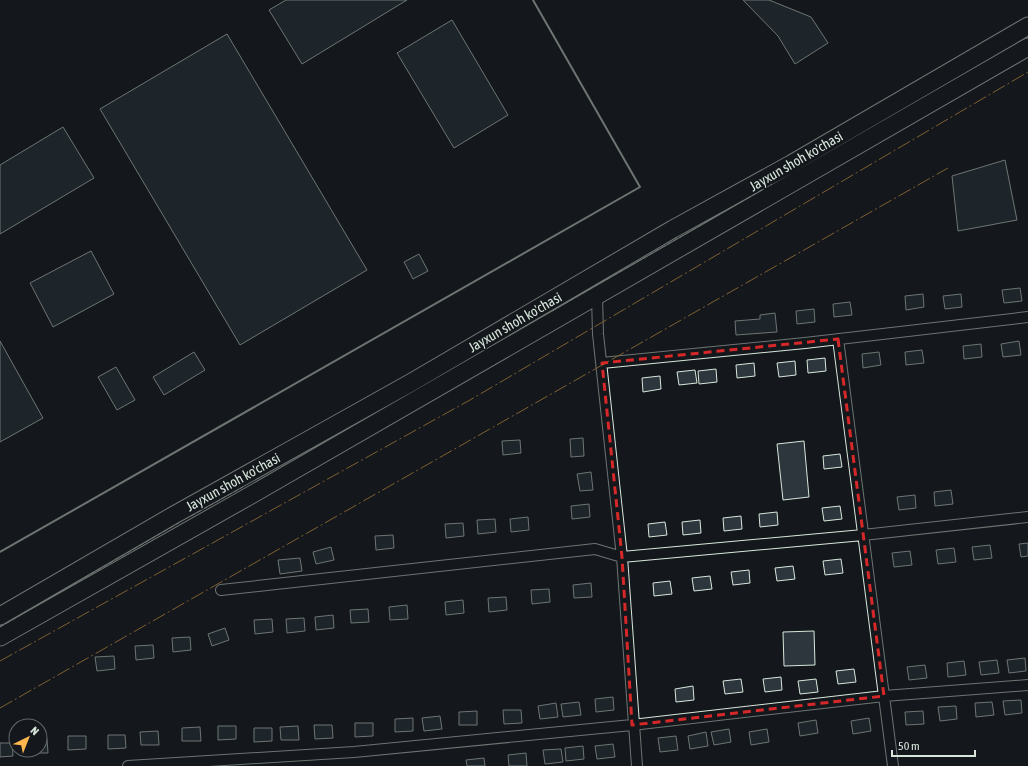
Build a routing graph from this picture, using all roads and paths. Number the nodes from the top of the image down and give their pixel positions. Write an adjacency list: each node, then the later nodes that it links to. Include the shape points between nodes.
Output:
1 (1028, 26): 11 (highway, Jayxun shoh ko'chasi, via 412,382)
2 (1028, 47): 3 (highway, Jayxun shoh ko'chasi)
3 (597, 296): 6 (street); 12 (highway, Jayxun shoh ko'chasi)
4 (1028, 317): 5 (street)
5 (838, 339): 6 (street); 8 (street)
6 (602, 363): 9 (street)
7 (1028, 517): 8 (street)
8 (863, 535): 9 (street); 14 (street)
9 (622, 557): 10 (street, via 595,549); 15 (street)
10 (221, 590)
11 (0, 616)
12 (0, 637)
13 (1028, 685): 14 (street)
14 (884, 696): 15 (street); 18 (street)
15 (632, 725): 16 (street, via 354,752); 17 (street)
16 (128, 766)
17 (636, 766)
18 (893, 766)

